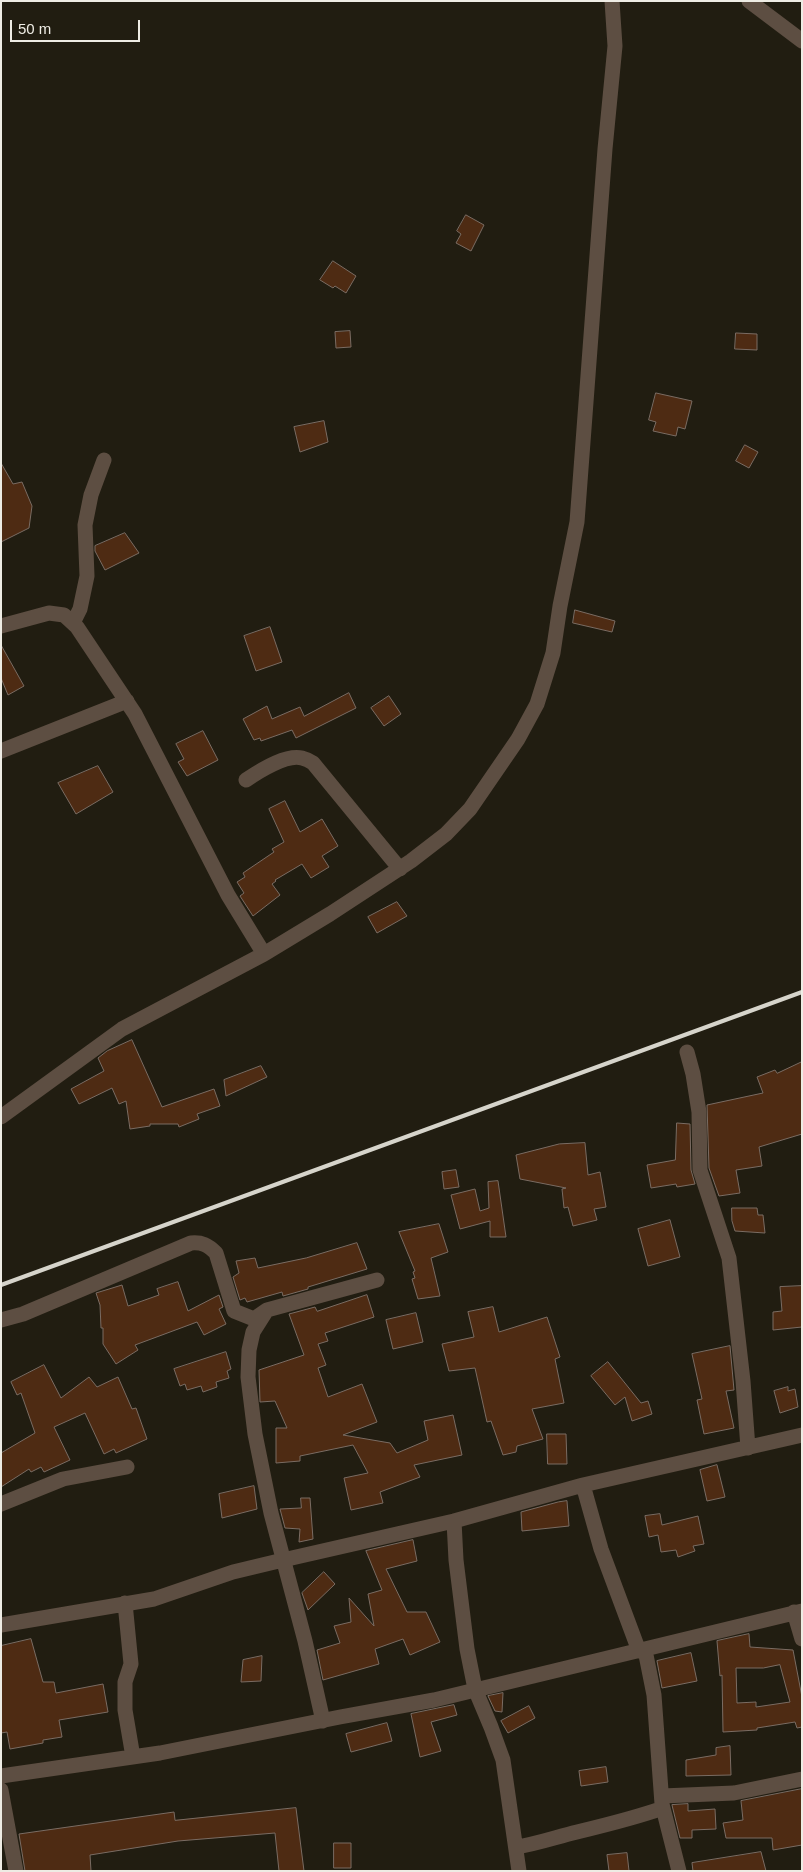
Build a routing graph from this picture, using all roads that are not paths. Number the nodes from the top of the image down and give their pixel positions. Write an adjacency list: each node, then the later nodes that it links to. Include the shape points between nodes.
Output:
1 (612, 1): 10 (street, via 616,46 605,148 577,522 553,653 536,704 493,778 446,834)
2 (749, 1): 3 (street)
3 (802, 41)
4 (104, 460): 5 (street, via 91,495 85,525 88,576)
5 (73, 623): 6 (street, via 64,615 48,613); 7 (street)
6 (1, 626)
7 (127, 701): 8 (street); 11 (street, via 228,895)
8 (1, 751)
9 (246, 780): 10 (street, via 290,758 313,762)
10 (400, 869): 11 (street)
11 (264, 954): 13 (street, via 122,1030)
12 (687, 1052): 18 (street, via 699,1112 700,1170 729,1258)
13 (2, 1114)
14 (377, 1280): 15 (street)
15 (267, 1310): 16 (street, via 254,1319 234,1311 216,1253 201,1242); 23 (street, via 253,1332 248,1377 255,1434)
16 (1, 1320)
17 (802, 1435): 18 (street)
18 (748, 1448): 20 (street)
19 (127, 1467): 21 (street, via 64,1479)
20 (584, 1485): 22 (street); 28 (street, via 601,1549)
21 (1, 1504)
22 (454, 1522): 23 (street); 29 (street, via 463,1624)
23 (283, 1560): 24 (street, via 233,1572 154,1599); 30 (street)
24 (125, 1603): 26 (street); 31 (street, via 131,1664 125,1682 125,1710)
25 (798, 1612): 27 (street); 28 (street)
26 (1, 1625)
27 (802, 1639)
28 (642, 1650): 29 (street); 35 (street, via 654,1695)
29 (475, 1689): 30 (street); 36 (street, via 503,1760)
30 (323, 1721): 31 (street)
31 (133, 1757): 32 (street)
32 (1, 1776)
33 (802, 1779): 35 (street, via 734,1793)
34 (1, 1790): 37 (street)
35 (662, 1802): 36 (street, via 605,1826); 39 (street)
36 (516, 1847): 38 (street)
37 (16, 1871)
38 (519, 1871)
39 (679, 1871)

